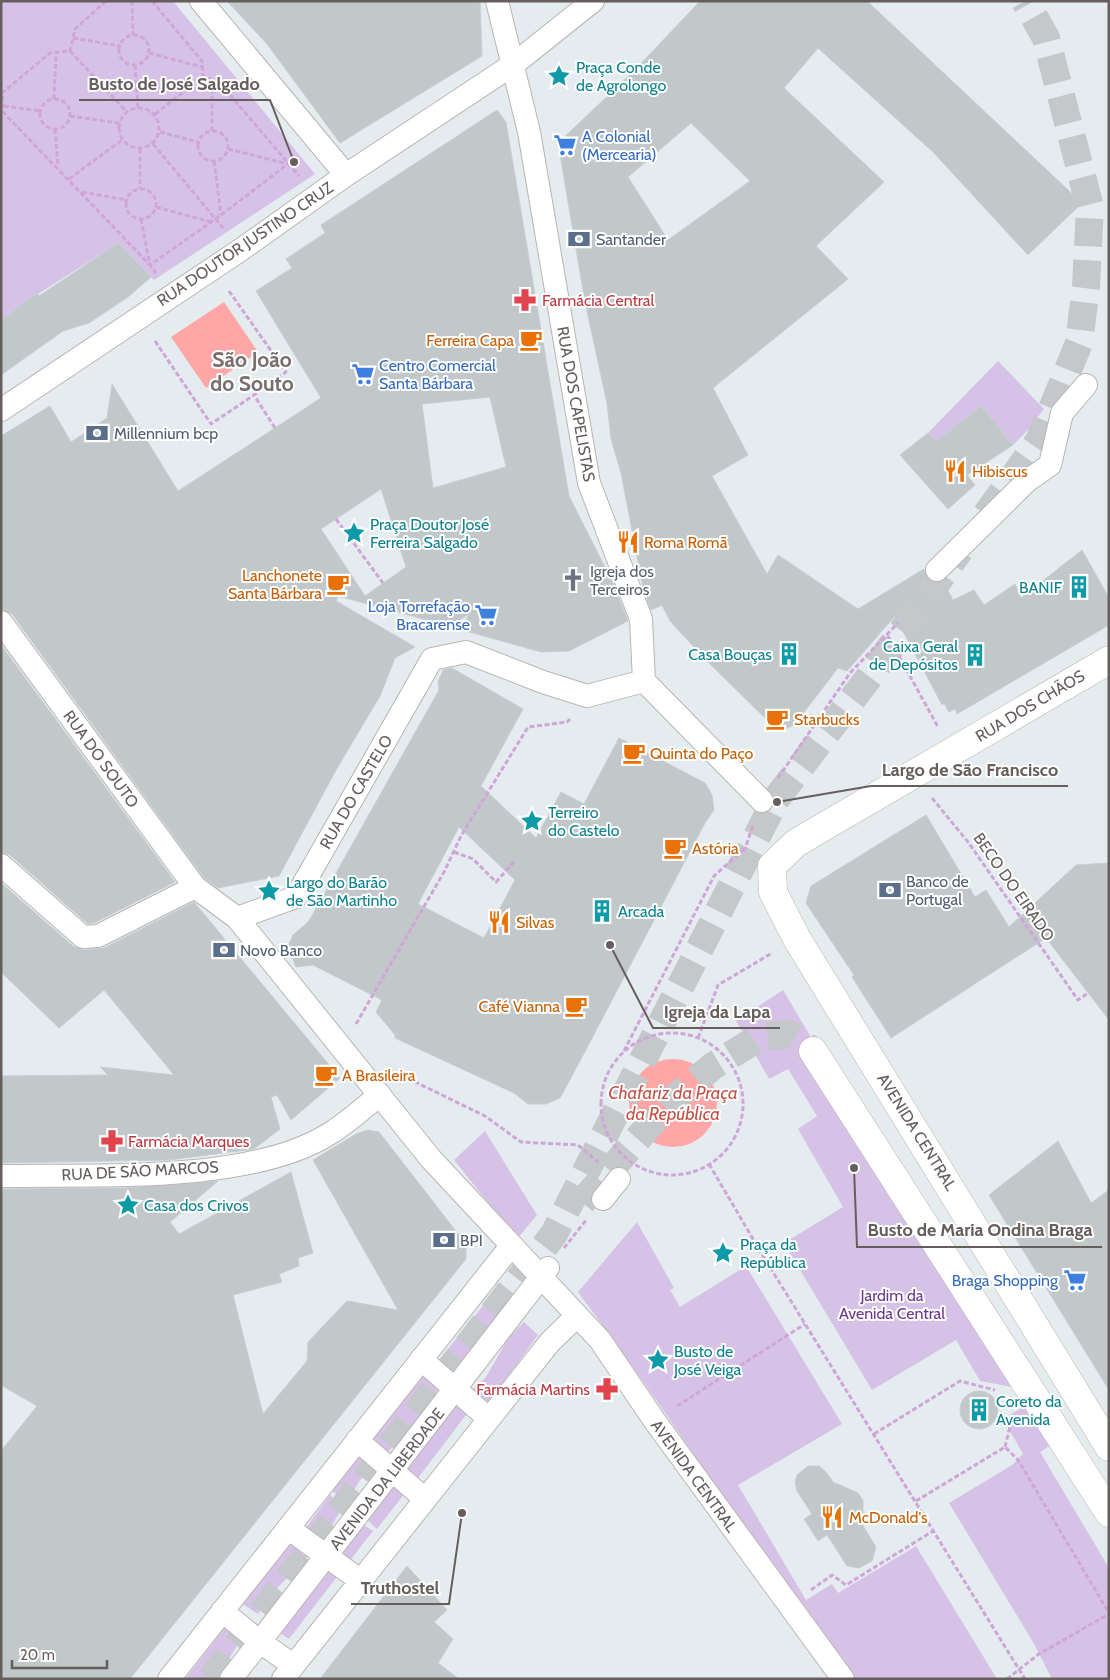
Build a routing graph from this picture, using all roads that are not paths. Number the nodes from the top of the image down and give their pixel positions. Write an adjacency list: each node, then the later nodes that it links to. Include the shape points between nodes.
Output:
1 (201, 1): 5 (street)
2 (497, 1): 4 (street, RUA DOS CAPELISTAS)
3 (593, 1): 4 (street, RUA DOUTOR JUSTINO CRUZ)
4 (514, 64): 5 (street, RUA DOUTOR JUSTINO CRUZ); 11 (street, RUA DOS CAPELISTAS, via 529,132 589,483 641,619)
5 (346, 175): 7 (street, RUA DOUTOR JUSTINO CRUZ)
6 (1086, 385): 8 (street, via 1062,414 1050,465 1027,481)
7 (1, 410)
8 (937, 570)
9 (1, 622): 15 (street, RUA DO SOUTO)
10 (1109, 660): 13 (street, RUA DOS CHÃOS)
11 (644, 681): 12 (street); 16 (street, RUA DO CASTELO, via 587,696 466,652 428,650 296,896)
12 (762, 801)
13 (796, 843): 29 (street, AVENIDA CENTRAL, via 772,866 773,892)
14 (1, 865): 15 (street, via 83,937 98,936)
15 (199, 891): 16 (street, RUA DO SOUTO)
16 (237, 918): 18 (street, RUA DO SOUTO)
17 (812, 1051): 32 (street)
18 (380, 1095): 19 (street, RUA DE SÃO MARCOS, via 328,1134 280,1155 226,1167 159,1173); 22 (street, AVENIDA CENTRAL, via 431,1159)
19 (1, 1176)
20 (619, 1179): 21 (street)
21 (603, 1199)
22 (511, 1246): 23 (street, AVENIDA CENTRAL); 25 (street)
23 (544, 1273): 24 (street, AVENIDA CENTRAL); 26 (street, AVENIDA DA LIBERDADE)
24 (577, 1316): 27 (street, via 550,1342); 41 (street, AVENIDA CENTRAL, via 600,1340 654,1420)
25 (421, 1359): 26 (street); 28 (street)
26 (456, 1390): 27 (street); 30 (street, AVENIDA DA LIBERDADE)
27 (489, 1419): 31 (street)
28 (357, 1440): 30 (street); 33 (street)
29 (1109, 1447)
30 (392, 1472): 31 (street); 34 (street, AVENIDA DA LIBERDADE)
31 (425, 1499): 35 (street)
32 (1109, 1513)
33 (288, 1528): 34 (street); 36 (street)
34 (326, 1557): 35 (street); 37 (street, AVENIDA DA LIBERDADE)
35 (361, 1580): 38 (street)
36 (222, 1611): 37 (street); 39 (street)
37 (260, 1642): 38 (street); 40 (street, AVENIDA DA LIBERDADE)
38 (288, 1672)
39 (169, 1679)
40 (231, 1679)
41 (843, 1679)

